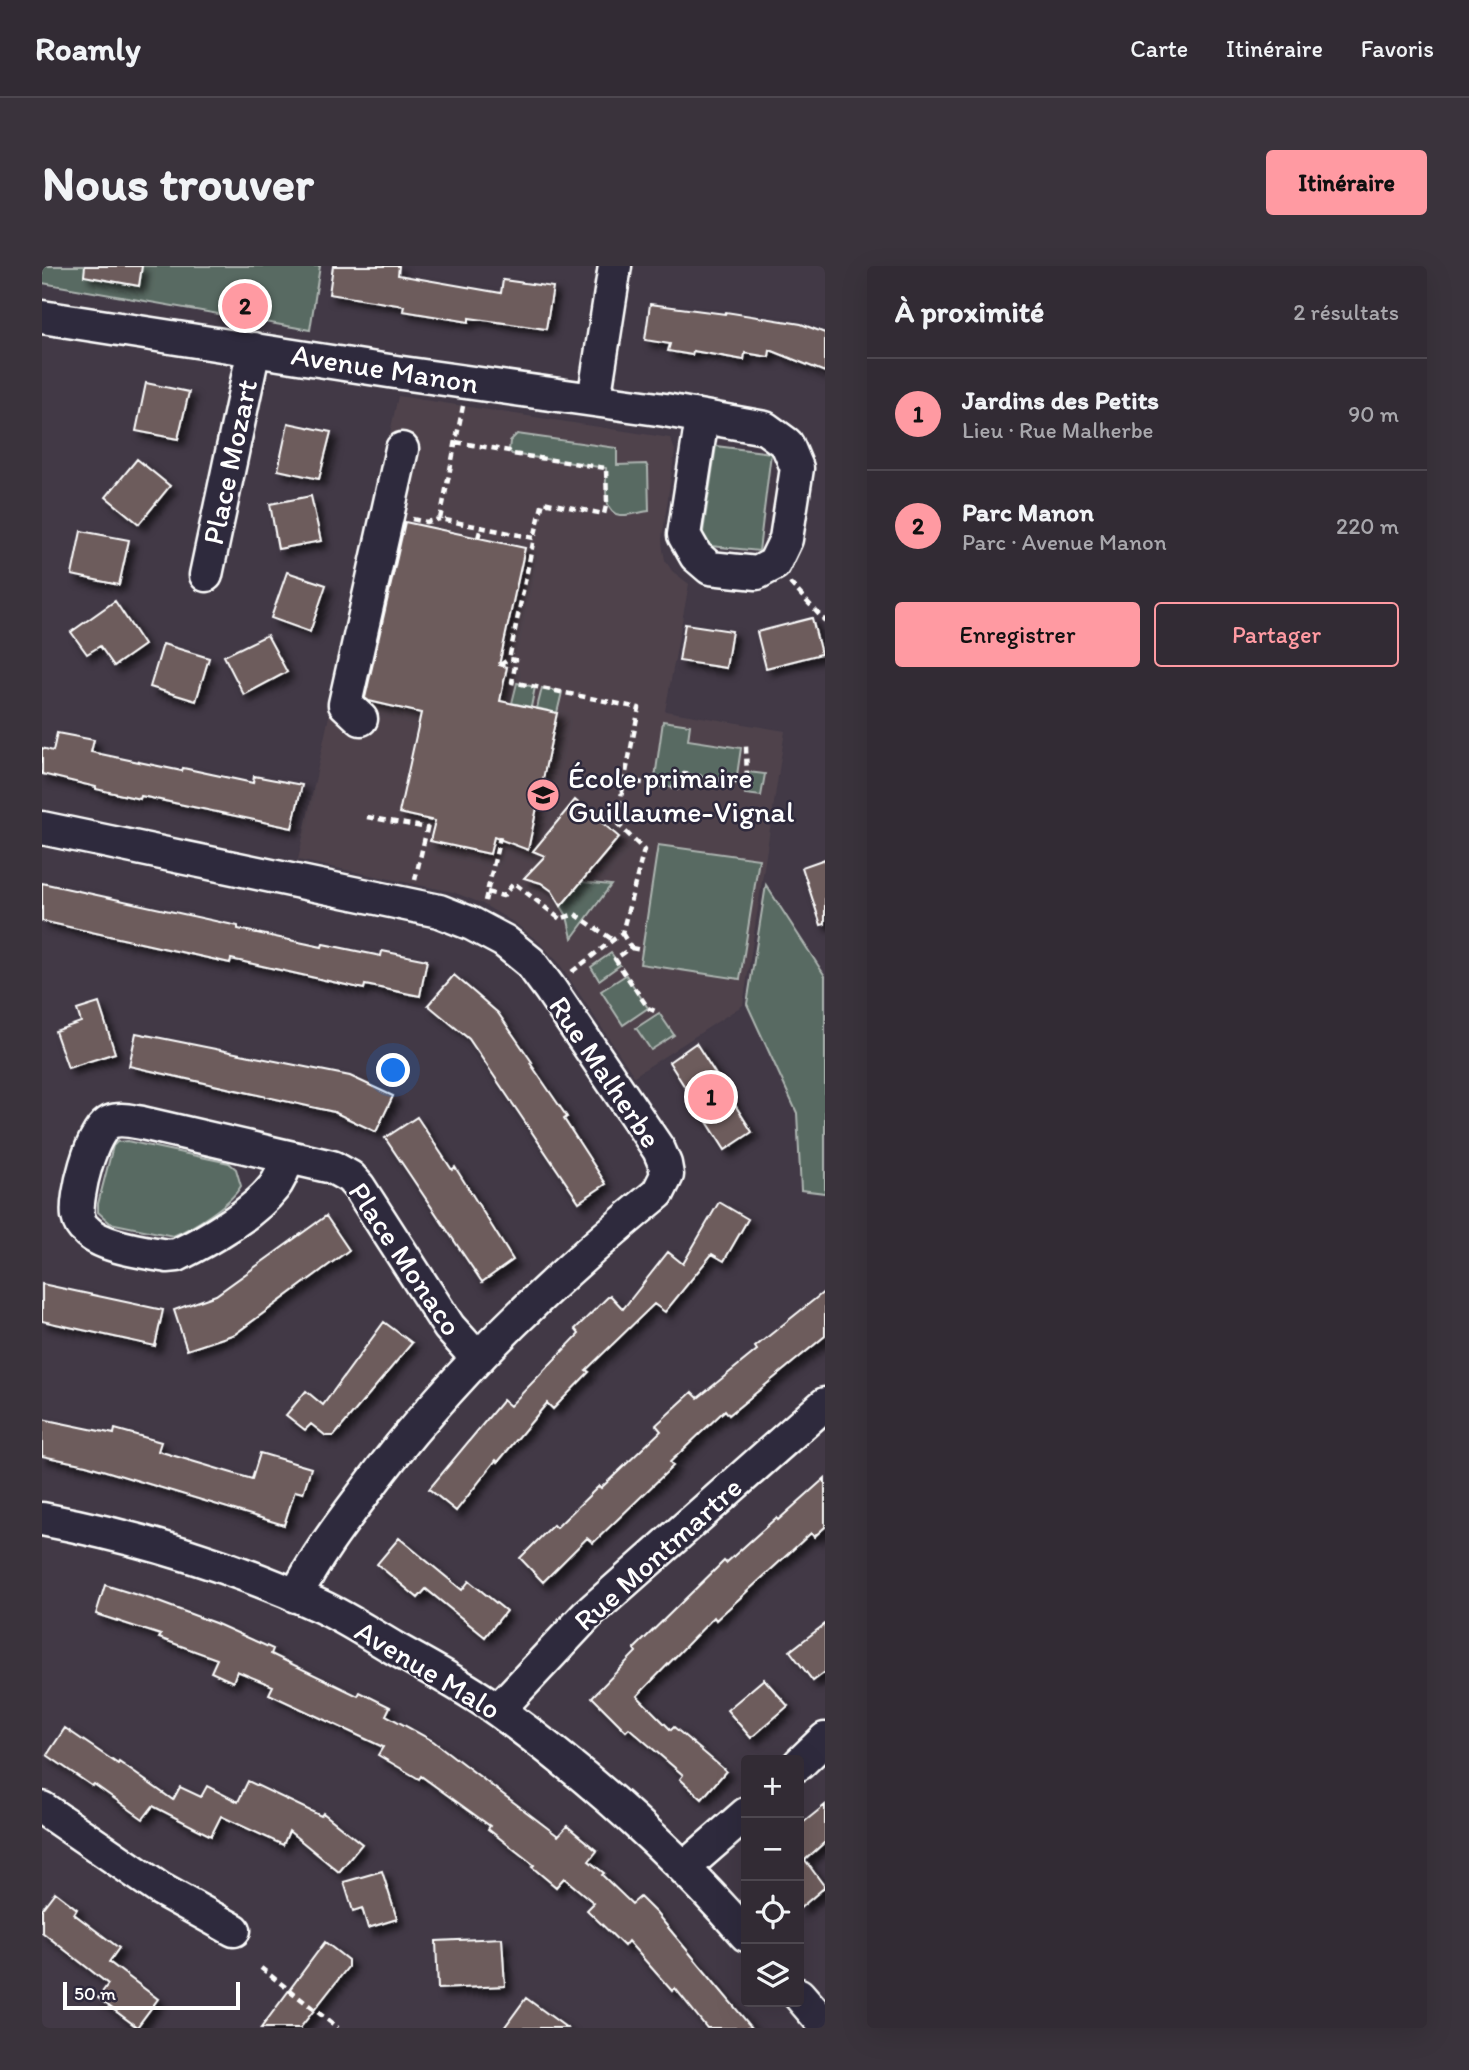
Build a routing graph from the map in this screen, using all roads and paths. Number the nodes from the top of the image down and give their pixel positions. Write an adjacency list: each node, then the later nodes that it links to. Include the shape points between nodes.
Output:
1 (615, 266): 4 (street)
2 (42, 317): 3 (street, Avenue Manon)
3 (254, 349): 4 (street, Avenue Manon); 14 (street, Place Mozart)
4 (594, 400): 6 (street, Avenue Manon)
5 (464, 402): 7 (path)
6 (702, 418): 6 (street, via 765,428 787,444 797,468 786,539 774,565 757,573 710,568 696,556 684,535)
7 (456, 442): 9 (path); 13 (path, via 606,468 604,514 543,502)
8 (402, 449): 19 (street, via 345,704)
9 (440, 519): 10 (path); 11 (path)
10 (426, 522)
11 (481, 527): 12 (path); 13 (path)
12 (478, 538)
13 (534, 538): 17 (path)
14 (206, 575)
15 (784, 578): 16 (path)
16 (825, 621)
17 (509, 659): 18 (path); 21 (path, via 516,660 512,682 639,708)
18 (500, 665)
19 (361, 719)
20 (746, 745): 21 (path, via 747,784 684,774 682,789)
21 (624, 780): 24 (path)
22 (591, 813): 24 (path)
23 (367, 817): 27 (path)
24 (617, 818): 32 (path, via 644,850)
25 (429, 820): 27 (path)
26 (42, 828): 39 (street, Rue Malherbe, via 439,911 489,932 530,962 649,1135 667,1175 658,1193 554,1282)
27 (428, 828): 29 (path)
28 (500, 837): 30 (path)
29 (414, 887)
30 (487, 892): 31 (path); 33 (path, via 503,896 514,883 560,919 575,914)
31 (483, 907)
32 (622, 933): 33 (path); 34 (path)
33 (613, 940): 36 (path)
34 (631, 948): 35 (path); 37 (path, via 615,959 648,1009)
35 (642, 950)
36 (565, 977)
37 (659, 1013)
38 (288, 1157): 38 (street, Place Monaco, via 142,1123 112,1121 102,1127 90,1147 78,1218 83,1229 104,1242 177,1255 262,1200 274,1187); 39 (street, Place Monaco, via 332,1167 351,1177 449,1327)
39 (477, 1358): 42 (street, Rue Malherbe, via 379,1472 313,1563)
40 (825, 1404): 43 (street, Rue Montmartre, via 587,1615)
41 (42, 1519): 42 (street, Avenue Malo, via 173,1552)
42 (296, 1595): 43 (street, Avenue Malo)
43 (498, 1710): 48 (street, Avenue Malo, via 593,1783)
44 (825, 1739): 45 (street)
45 (804, 1759)
46 (42, 1808): 49 (street, via 160,1889)
47 (742, 1818): 48 (street)
48 (684, 1868): 50 (street, Avenue Malo)
49 (234, 1930)
50 (741, 1930)
51 (261, 1968): 54 (path)
52 (804, 2001): 53 (street)
53 (825, 2025)
54 (338, 2028)

